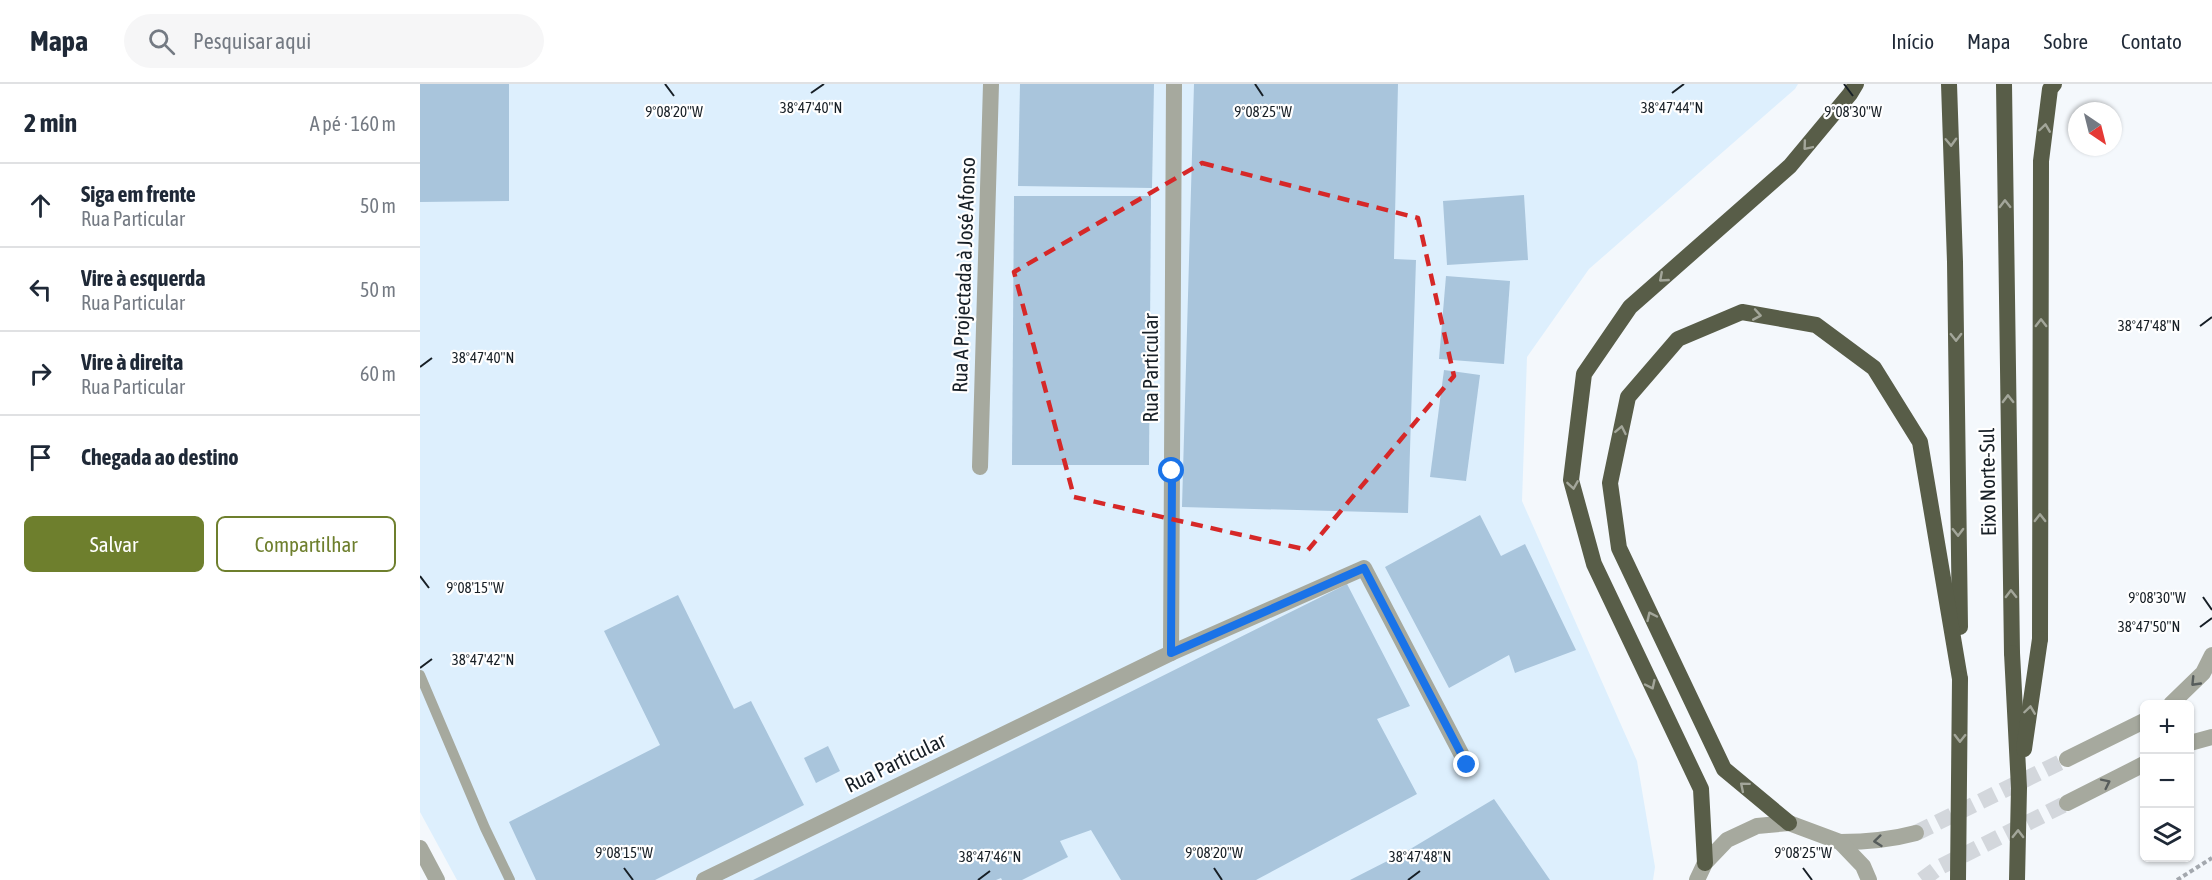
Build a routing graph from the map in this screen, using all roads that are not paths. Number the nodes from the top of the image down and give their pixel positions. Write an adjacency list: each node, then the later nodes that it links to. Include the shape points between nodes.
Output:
1 (991, 84): 7 (street, Rua A Projectada à José Afonso)
2 (1174, 84): 8 (street, Rua Particular)
3 (1856, 84): 25 (highway, one-way to 25, via 1790,166 1630,306 1584,374 1571,480 1594,564 1701,789)
4 (1949, 84): 11 (highway, Eixo Norte-Sul, one-way to 11)
5 (2004, 84): 19 (highway, Eixo Norte-Sul, one-way to 5, bridge, via 2012,653)
6 (2054, 84): 19 (highway, one-way to 6, bridge, via 2040,639 2041,161 2050,89)
7 (980, 467)
8 (1171, 653): 17 (street, Rua Particular, via 1364,568); 28 (street, Rua Particular)
9 (2212, 655): 12 (street, one-way to 12, via 2203,673)
10 (420, 675): 27 (lane)
11 (1960, 679): 21 (highway, one-way to 11, via 1724,769 1619,548 1610,483 1628,396 1678,339 1742,312 1816,325 1874,368 1920,442); 31 (highway, Eixo Norte-Sul, one-way to 31, bridge)
12 (2177, 700)
13 (2140, 723): 16 (street)
14 (2212, 737): 15 (street)
15 (2194, 742)
16 (2067, 759)
17 (1467, 765)
18 (2140, 766): 20 (street, one-way to 18)
19 (2019, 788): 32 (highway, Eixo Norte-Sul, one-way to 19, bridge)
20 (2067, 803)
21 (1789, 823): 23 (street); 25 (street, via 1757,826 1727,840)
22 (1916, 833): 23 (street, one-way to 23, via 1872,842)
23 (1840, 842): 30 (street, via 1863,866)
24 (420, 848): 26 (street)
25 (1705, 863): 29 (street)
26 (437, 880)
27 (510, 880)
28 (704, 880)
29 (1697, 880)
30 (1869, 880)
31 (1958, 880)
32 (2018, 880)

